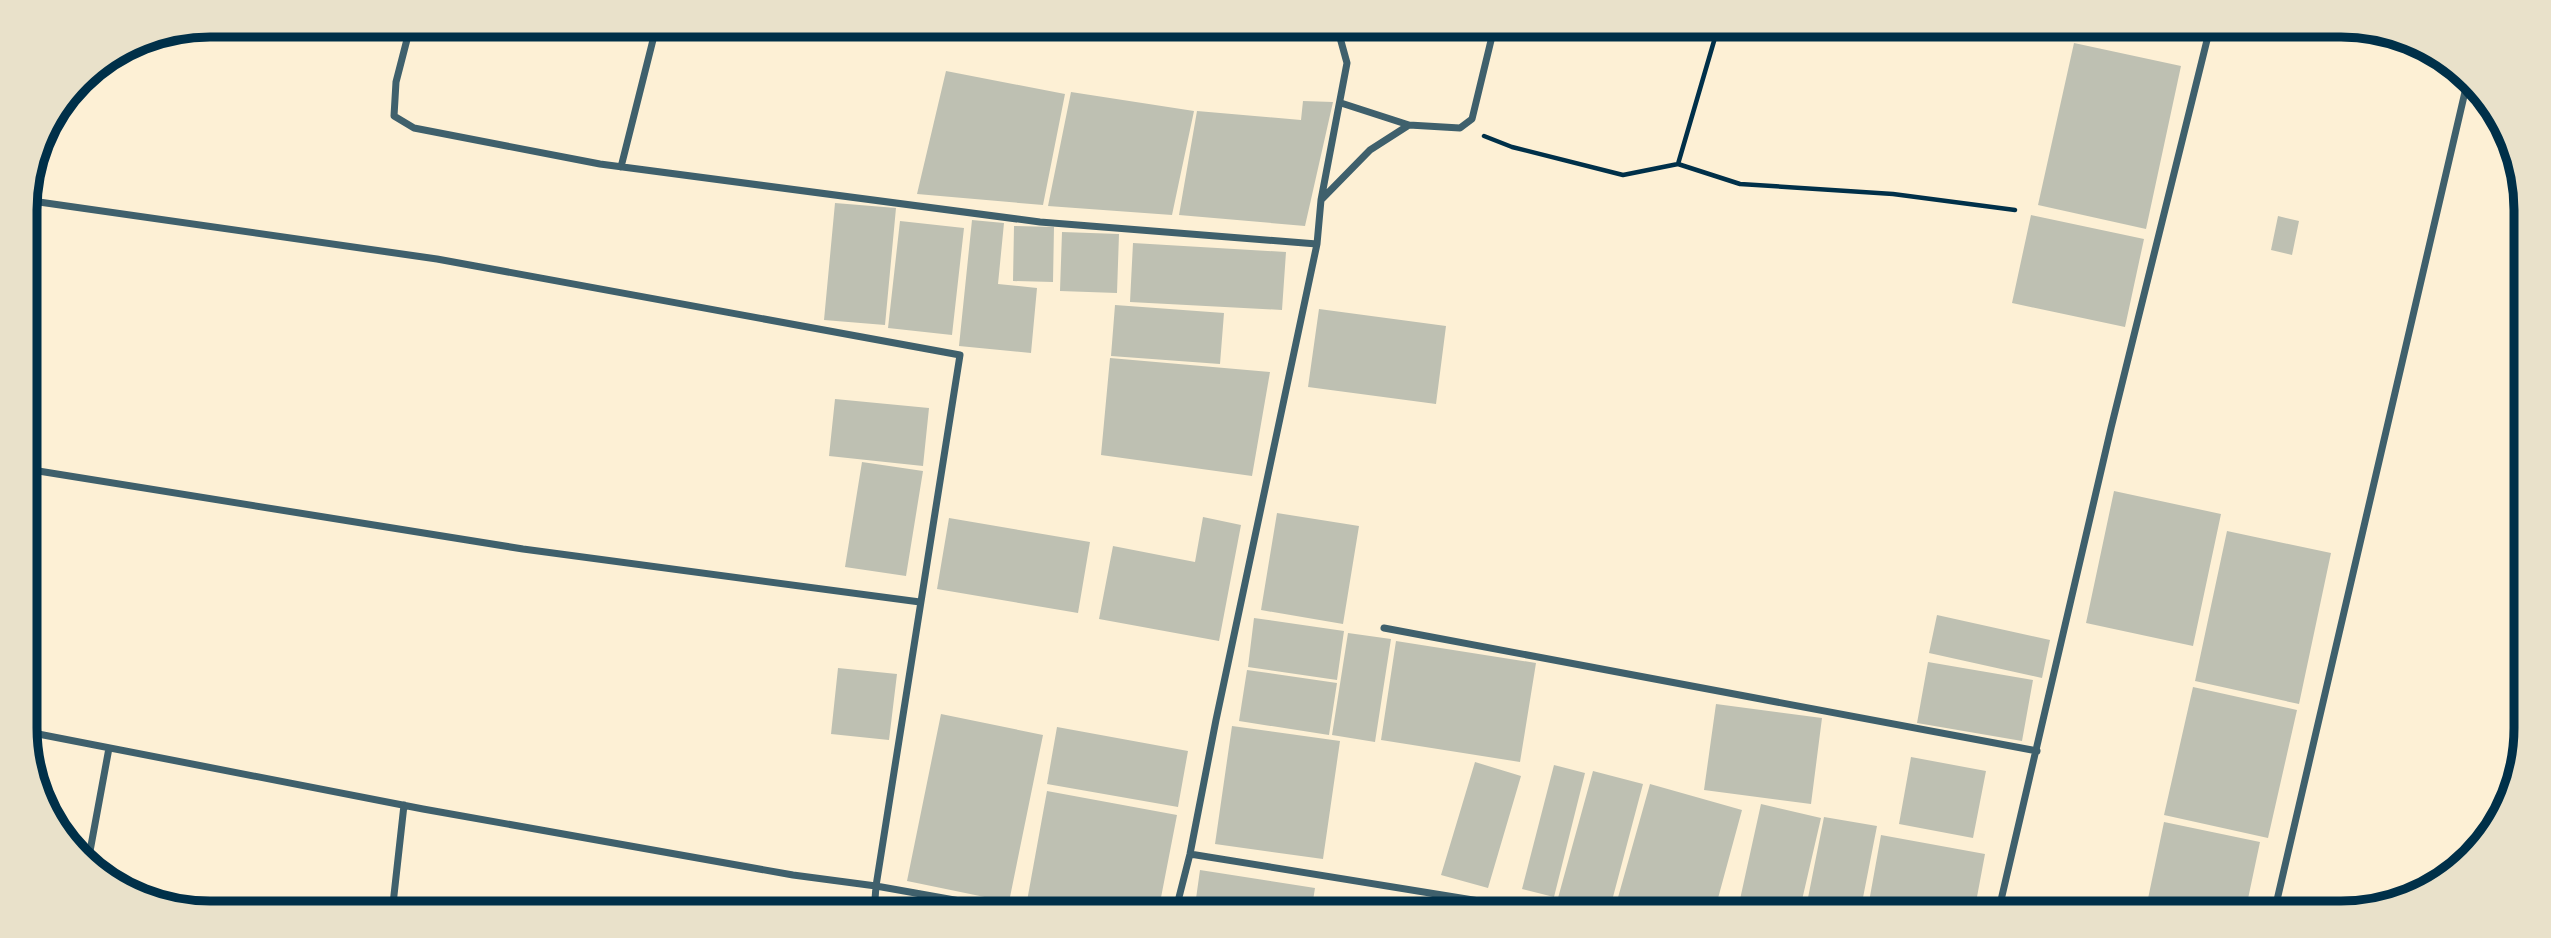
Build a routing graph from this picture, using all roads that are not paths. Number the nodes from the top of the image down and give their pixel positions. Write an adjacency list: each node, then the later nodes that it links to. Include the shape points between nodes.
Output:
1 (408, 37): 9 (street, via 396,82 394,116 414,128)
2 (654, 37): 9 (street)
3 (1340, 37): 7 (street, via 1347,63)
4 (1492, 37): 8 (street, via 1472,119 1460,128)
5 (2208, 37): 18 (street)
6 (2465, 90): 29 (street)
7 (1341, 103): 8 (street); 10 (street)
8 (1409, 125): 10 (street, via 1370,150)
9 (621, 167): 12 (street, via 1040,222)
10 (1321, 200): 12 (street)
11 (37, 202): 14 (street, via 437,259 960,355)
12 (1317, 244): 21 (street)
13 (37, 472): 14 (street, via 523,549)
14 (920, 602): 22 (street)
15 (1384, 628): 18 (street)
16 (37, 734): 17 (street)
17 (109, 748): 19 (street); 20 (street)
18 (2037, 751): 28 (street)
19 (404, 805): 22 (street); 23 (street)
20 (90, 852)
21 (1190, 854): 26 (street); 27 (street)
22 (876, 886): 24 (street); 25 (street)
23 (393, 901)
24 (875, 901)
25 (960, 901)
26 (1178, 901)
27 (1479, 901)
28 (2001, 901)
29 (2277, 901)

